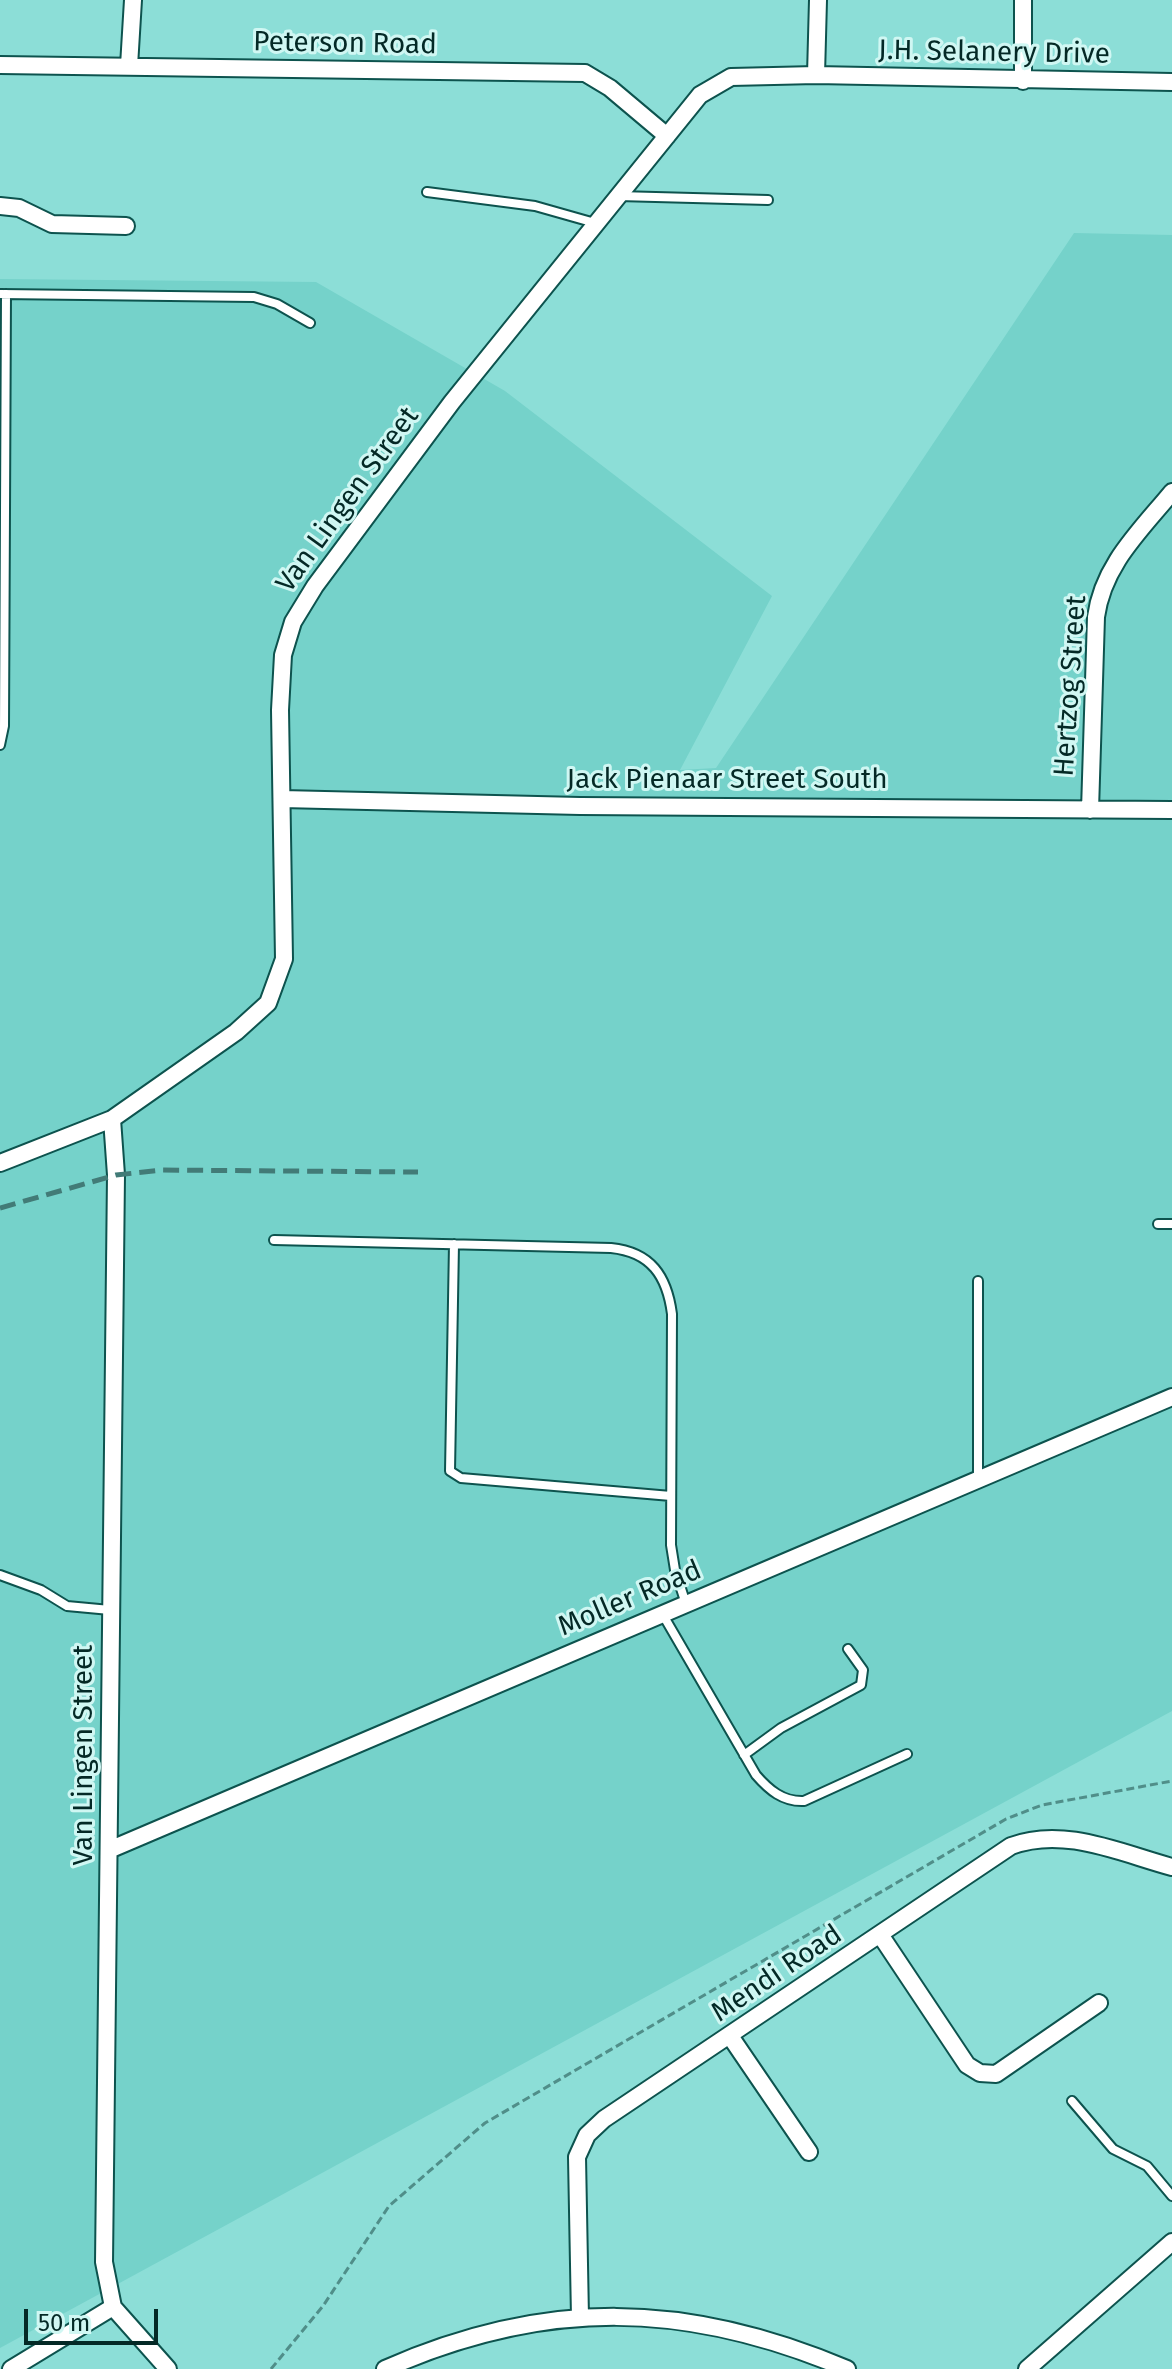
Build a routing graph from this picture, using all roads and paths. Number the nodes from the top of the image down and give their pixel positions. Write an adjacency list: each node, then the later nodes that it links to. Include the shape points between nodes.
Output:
1 (133, 0): 5 (street)
2 (818, 0): 6 (street)
3 (1023, 0): 7 (street)
4 (0, 65): 5 (street, Peterson Road)
5 (129, 66): 10 (street, Peterson Road, via 585,73)
6 (816, 75): 7 (street, J.H. Selanery Drive); 9 (street, J.H. Selanery Drive, via 731,77)
7 (1023, 81): 8 (street, J.H. Selanery Drive)
8 (1172, 82)
9 (700, 95): 10 (street, Van Lingen Street)
10 (667, 136): 12 (street, Van Lingen Street)
11 (427, 192): 15 (lane, via 535,206)
12 (618, 196): 13 (lane); 15 (street, Van Lingen Street)
13 (768, 200)
14 (0, 206): 16 (street, via 19,208 52,224)
15 (595, 223): 21 (street, Van Lingen Street, via 452,402 293,622 281,681)
16 (126, 226)
17 (3, 294): 18 (lane, via 254,297); 20 (lane)
18 (310, 323)
19 (1172, 492): 22 (street, Hertzog Street, via 1121,553 1101,589)
20 (0, 745)
21 (282, 799): 22 (street, Jack Pienaar Street South); 24 (street, Van Lingen Street, via 284,959 275,991 255,1016)
22 (1090, 810): 23 (street, Jack Pienaar Street South)
23 (1172, 810)
24 (112, 1119): 25 (street); 36 (street, Van Lingen Street, via 116,1175)
25 (0, 1163)
26 (1158, 1224): 27 (lane)
27 (1172, 1224)
28 (274, 1240): 29 (lane)
29 (454, 1244): 33 (lane, via 629,1249 656,1268 672,1314); 33 (lane, via 450,1471 461,1478)
30 (978, 1281): 32 (lane)
31 (1172, 1397): 32 (street, Moller Road)
32 (978, 1482): 35 (street, Moller Road)
33 (671, 1496): 35 (lane, via 672,1559)
34 (0, 1575): 36 (lane, via 67,1606)
35 (686, 1604): 37 (street, Moller Road)
36 (110, 1610): 42 (street, Van Lingen Street)
37 (663, 1614): 40 (lane); 42 (street, Moller Road)
38 (848, 1649): 40 (lane, via 863,1670 861,1685 781,1728)
39 (907, 1754): 40 (lane, via 793,1802 763,1783)
40 (744, 1755)
41 (1172, 1781): 55 (path, via 1042,1805 1006,1819 485,2123 389,2206 323,2306)
42 (109, 1850): 51 (street, Van Lingen Street, via 104,2262)
43 (1172, 1867): 44 (street, Mendi Road, via 1065,1837 1023,1841)
44 (881, 1936): 45 (street, via 967,2065 980,2073 996,2074); 46 (street, Mendi Road)
45 (1099, 2003)
46 (730, 2036): 48 (street); 52 (street, Mendi Road, via 604,2119 581,2145 576,2168)
47 (1072, 2101): 49 (lane, via 1113,2149 1147,2166)
48 (809, 2152)
49 (1172, 2196)
50 (1172, 2242): 58 (street)
51 (113, 2307): 53 (street); 54 (street)
52 (580, 2318): 56 (street, via 515,2325); 57 (street, via 696,2322 759,2337)
53 (11, 2369)
54 (168, 2369)
55 (271, 2369)
56 (385, 2369)
57 (847, 2369)
58 (1027, 2369)

